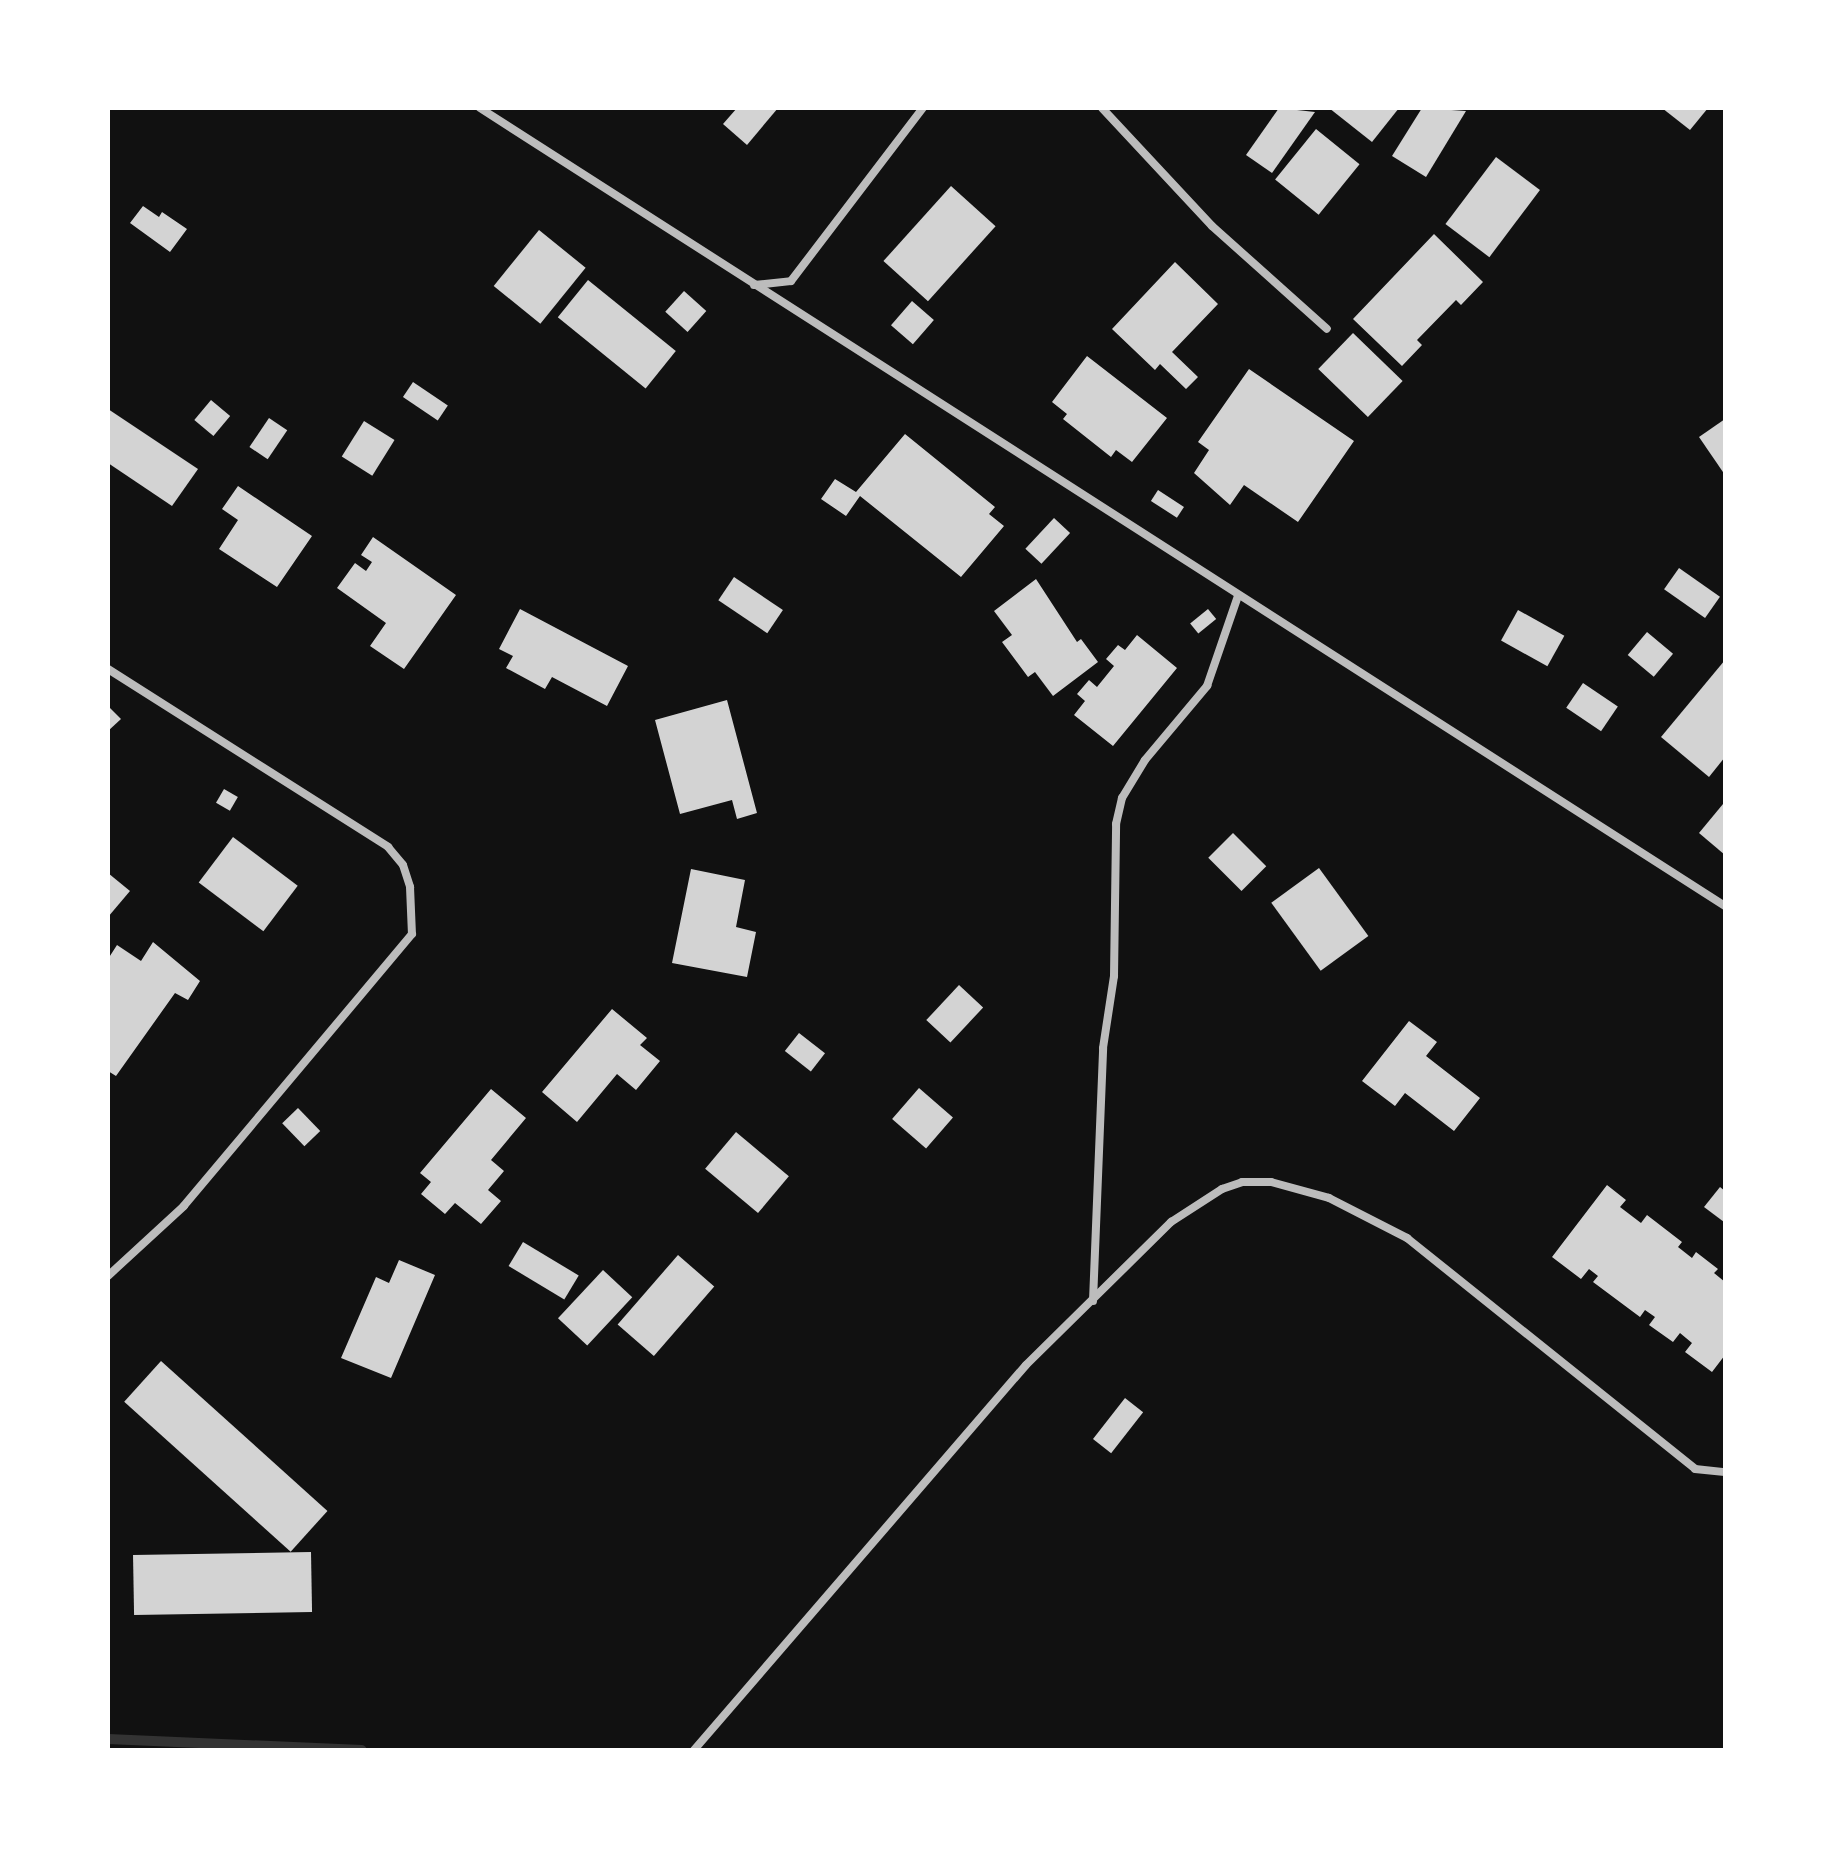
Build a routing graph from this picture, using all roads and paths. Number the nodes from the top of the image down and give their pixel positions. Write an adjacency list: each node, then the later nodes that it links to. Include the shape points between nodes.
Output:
1 (480, 108): 4 (street)
2 (923, 108): 4 (street, via 791,281)
3 (1102, 108): 5 (street, via 1212,226)
4 (753, 285): 6 (street)
5 (1327, 329)
6 (1238, 596): 8 (street); 10 (street, via 1207,686 1145,760 1122,798 1116,824 1114,976 1103,1048)
7 (108, 669): 9 (street, via 388,847 403,865 410,887 412,934 184,1206)
8 (1725, 906)
9 (108, 1276)
10 (1093, 1302): 11 (street, via 1171,1222 1222,1189 1271,1182 1298,1188 1407,1238 1695,1469); 12 (street, via 934,1465)
11 (1725, 1472)
12 (694, 1750)

